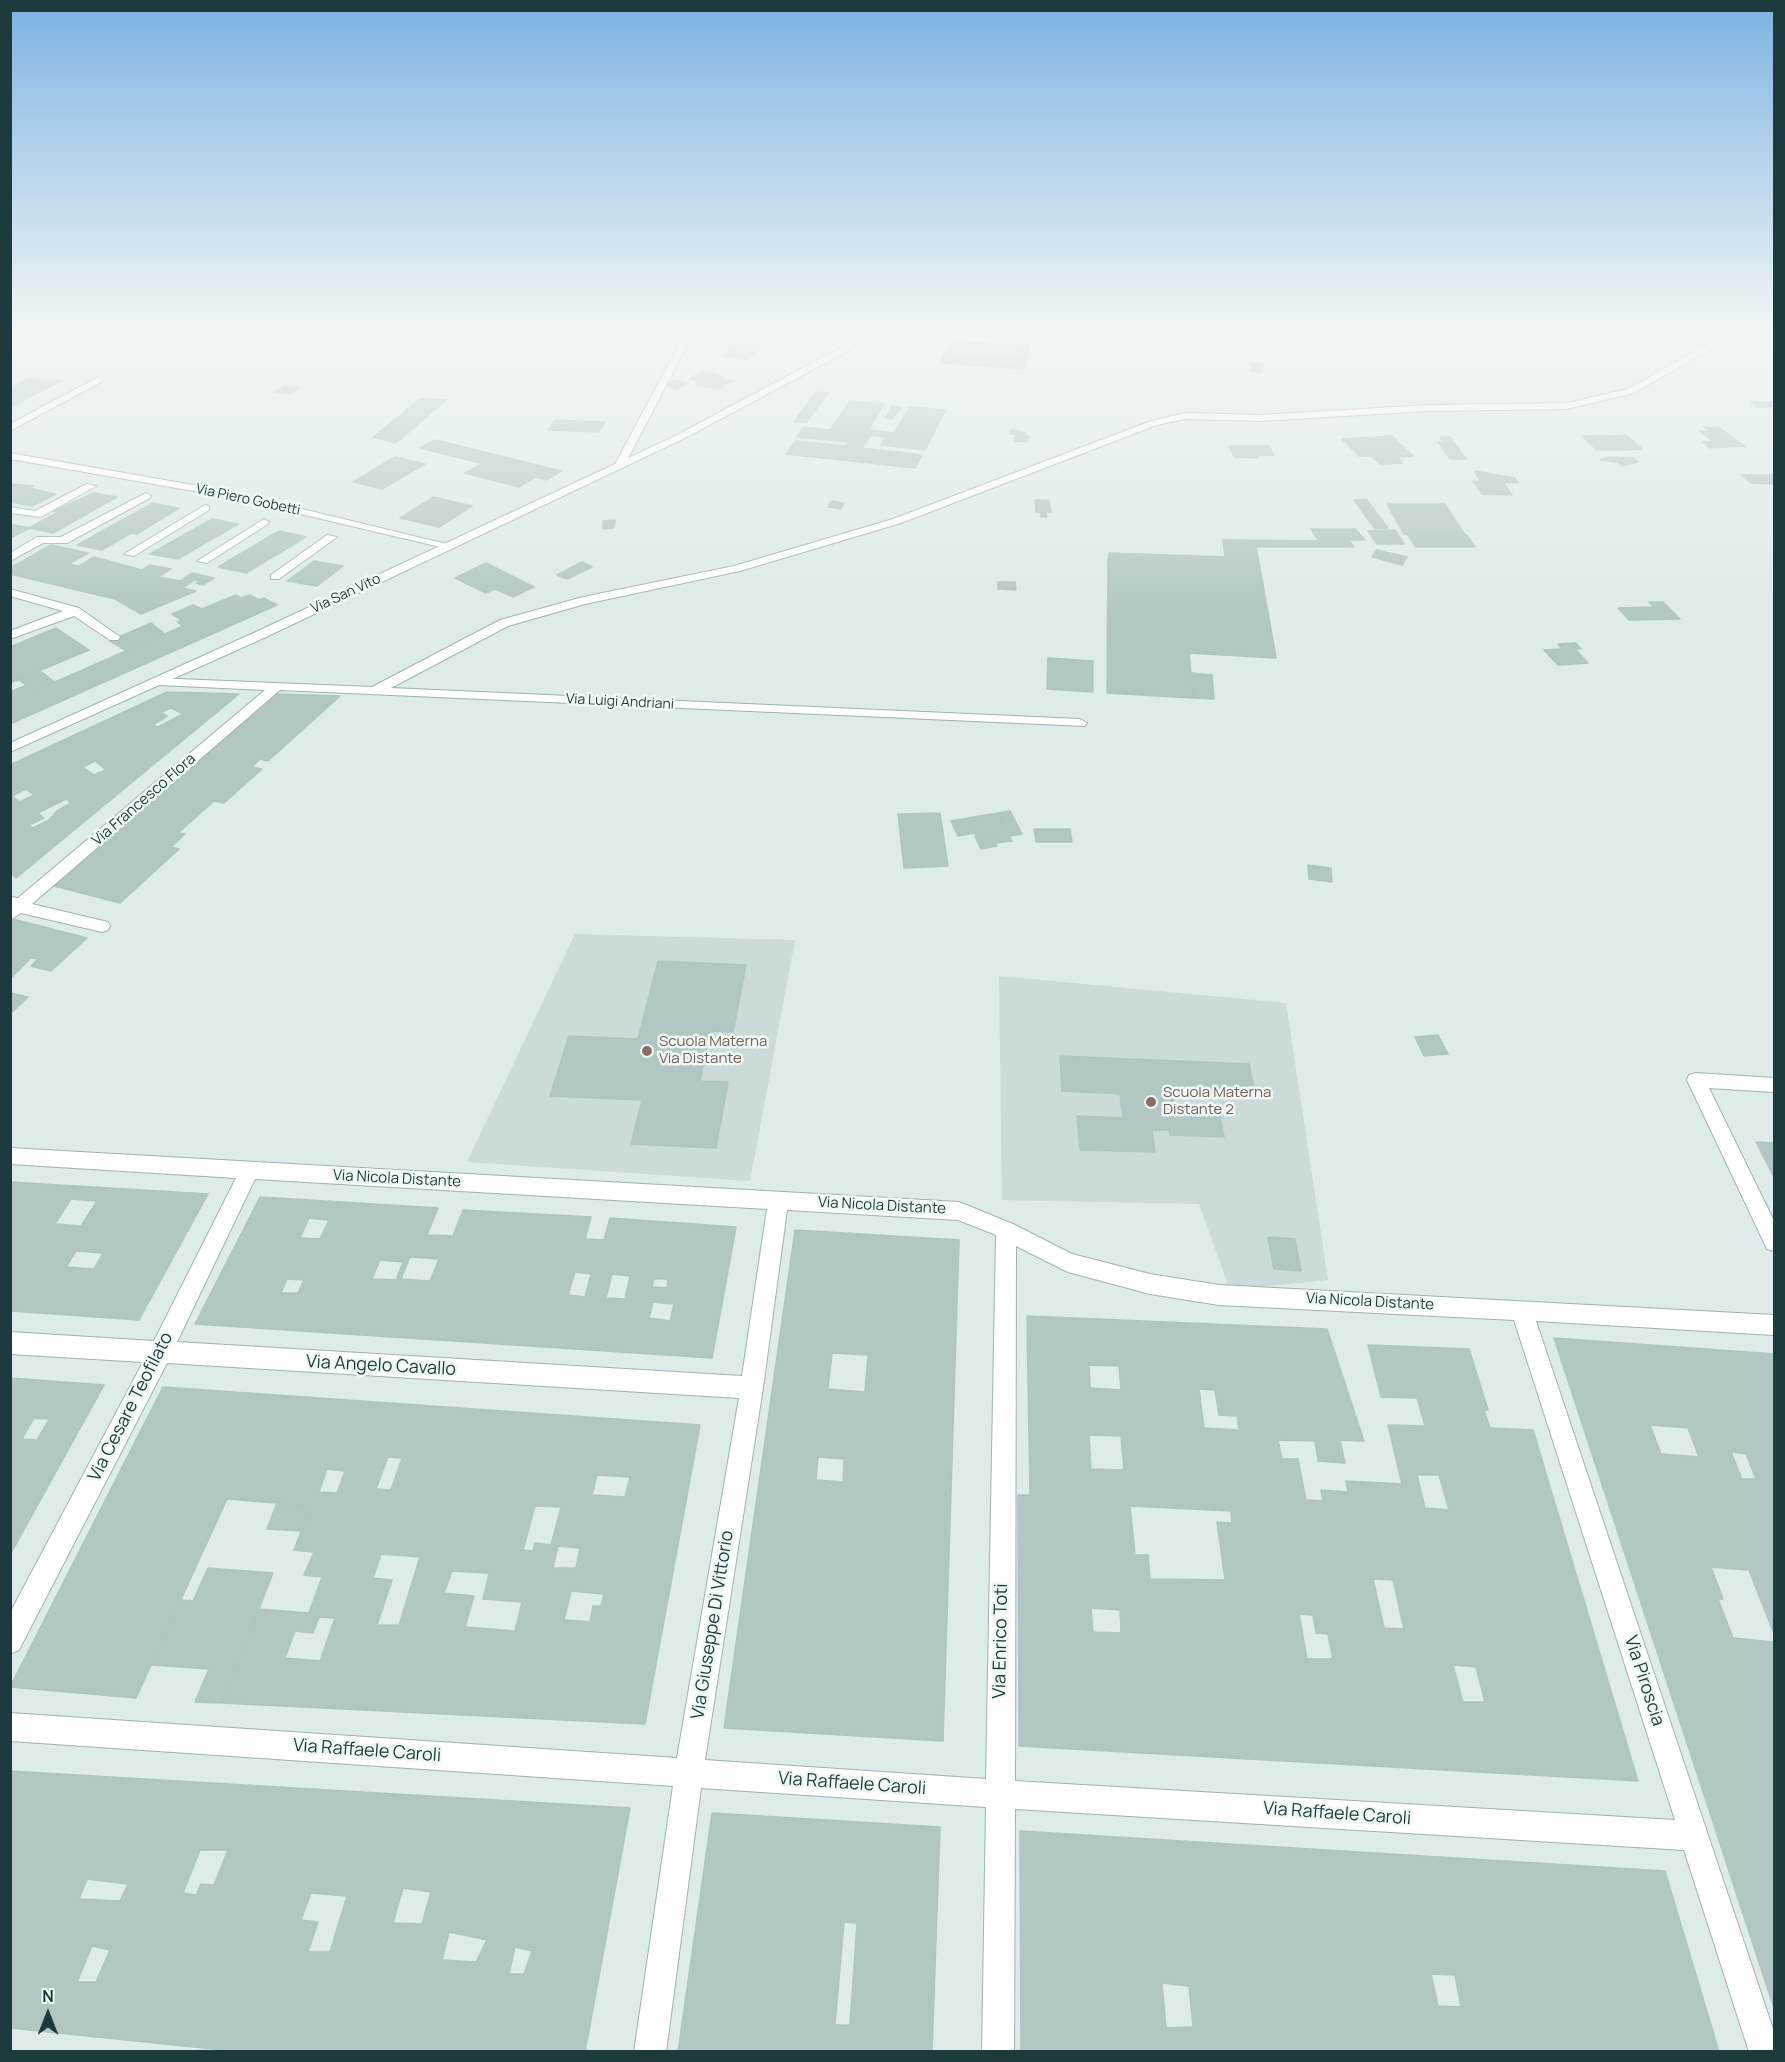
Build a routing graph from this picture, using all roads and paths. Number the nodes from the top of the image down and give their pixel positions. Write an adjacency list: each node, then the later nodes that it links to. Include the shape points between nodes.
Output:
1 (639, 428): 5 (street)
2 (697, 428): 5 (street, Via San Vito)
3 (1141, 428): 23 (street, via 897,521 736,569 583,601 504,623)
4 (10, 456): 12 (street, Via Piero Gobetti, via 228,494)
5 (619, 466): 12 (street, Via San Vito)
6 (91, 486): 9 (street, via 37,515)
7 (146, 496): 14 (street, via 63,542 41,539)
8 (205, 508): 13 (street)
9 (10, 510)
10 (264, 522): 15 (street)
11 (331, 537): 16 (street)
12 (449, 546): 21 (street, Via San Vito)
13 (130, 554)
14 (12, 556)
15 (203, 561)
16 (275, 577)
17 (10, 592): 18 (street)
18 (75, 611): 19 (street); 20 (street)
19 (10, 636)
20 (114, 637)
21 (159, 681): 22 (street, Via Luigi Andriani); 25 (street, Via San Vito)
22 (277, 686): 23 (street, Via Luigi Andriani); 26 (street, Via Francesco Flora)
23 (374, 691): 24 (street, Via Luigi Andriani)
24 (1080, 723)
25 (10, 748)
26 (13, 907): 27 (street)
27 (102, 926)
28 (1774, 1085): 33 (street, via 1696,1080)
29 (10, 1156): 30 (street, Via Nicola Distante)
30 (249, 1171): 31 (street, Via Nicola Distante); 37 (street, Via Cesare Teofilato)
31 (778, 1200): 32 (street, Via Nicola Distante, via 960,1211); 38 (street, Via Giuseppe Di Vittorio)
32 (1006, 1230): 34 (street, Via Nicola Distante, via 1068,1262 1150,1284 1219,1296); 42 (street, Via Enrico Toti)
33 (1774, 1242)
34 (1522, 1311): 35 (street, Via Nicola Distante); 43 (street, Via Piroscia)
35 (1774, 1325)
36 (10, 1342): 37 (street, Via Angelo Cavallo)
37 (160, 1353): 38 (street, Via Angelo Cavallo); 39 (street, Via Cesare Teofilato)
38 (752, 1388): 41 (street, Via Giuseppe Di Vittorio)
39 (10, 1641)
40 (10, 1727): 41 (street, Via Raffaele Caroli)
41 (689, 1772): 42 (street, Via Raffaele Caroli); 44 (street, Via Giuseppe Di Vittorio)
42 (999, 1794): 43 (street, Via Raffaele Caroli); 45 (street, Via Enrico Toti)
43 (1694, 1836): 46 (street, Via Piroscia)
44 (650, 2052)
45 (998, 2052)
46 (1765, 2052)

